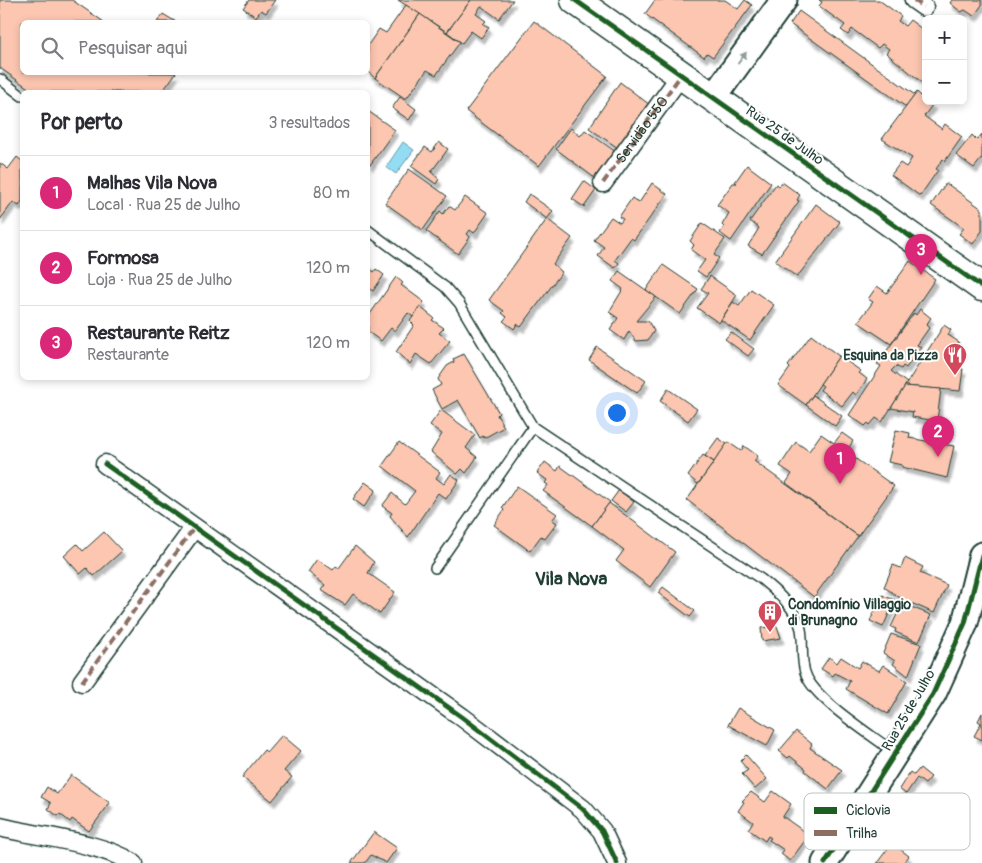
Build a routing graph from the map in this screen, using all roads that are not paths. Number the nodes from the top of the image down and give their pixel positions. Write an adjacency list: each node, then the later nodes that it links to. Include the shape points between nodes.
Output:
1 (784, 0): 6 (main road, one-way to 1)
2 (580, 1): 3 (main road, Rua 25 de Julho)
3 (680, 75): 6 (main road, Rua 25 de Julho); 7 (street, Servidão 550)
4 (0, 79): 5 (lane)
5 (20, 94)
6 (713, 98): 9 (main road, Rua 25 de Julho)
7 (603, 183)
8 (370, 231): 10 (lane, via 445,287 459,303)
9 (982, 287)
10 (533, 427): 14 (lane); 16 (lane, via 776,592 794,612 801,630 805,675 816,692)
11 (105, 464): 12 (street)
12 (194, 528): 15 (street); 21 (street, via 462,717 583,809 602,831)
13 (982, 555): 16 (main road, Rua 25 de Julho, via 965,623 933,694)
14 (435, 568)
15 (82, 682)
16 (896, 754): 17 (main road, Rua 25 de Julho)
17 (871, 793)
18 (0, 827): 20 (street, via 90,846)
19 (833, 850): 22 (main road, Rua 25 de Julho)
20 (134, 863)
21 (616, 863)
22 (825, 863)

